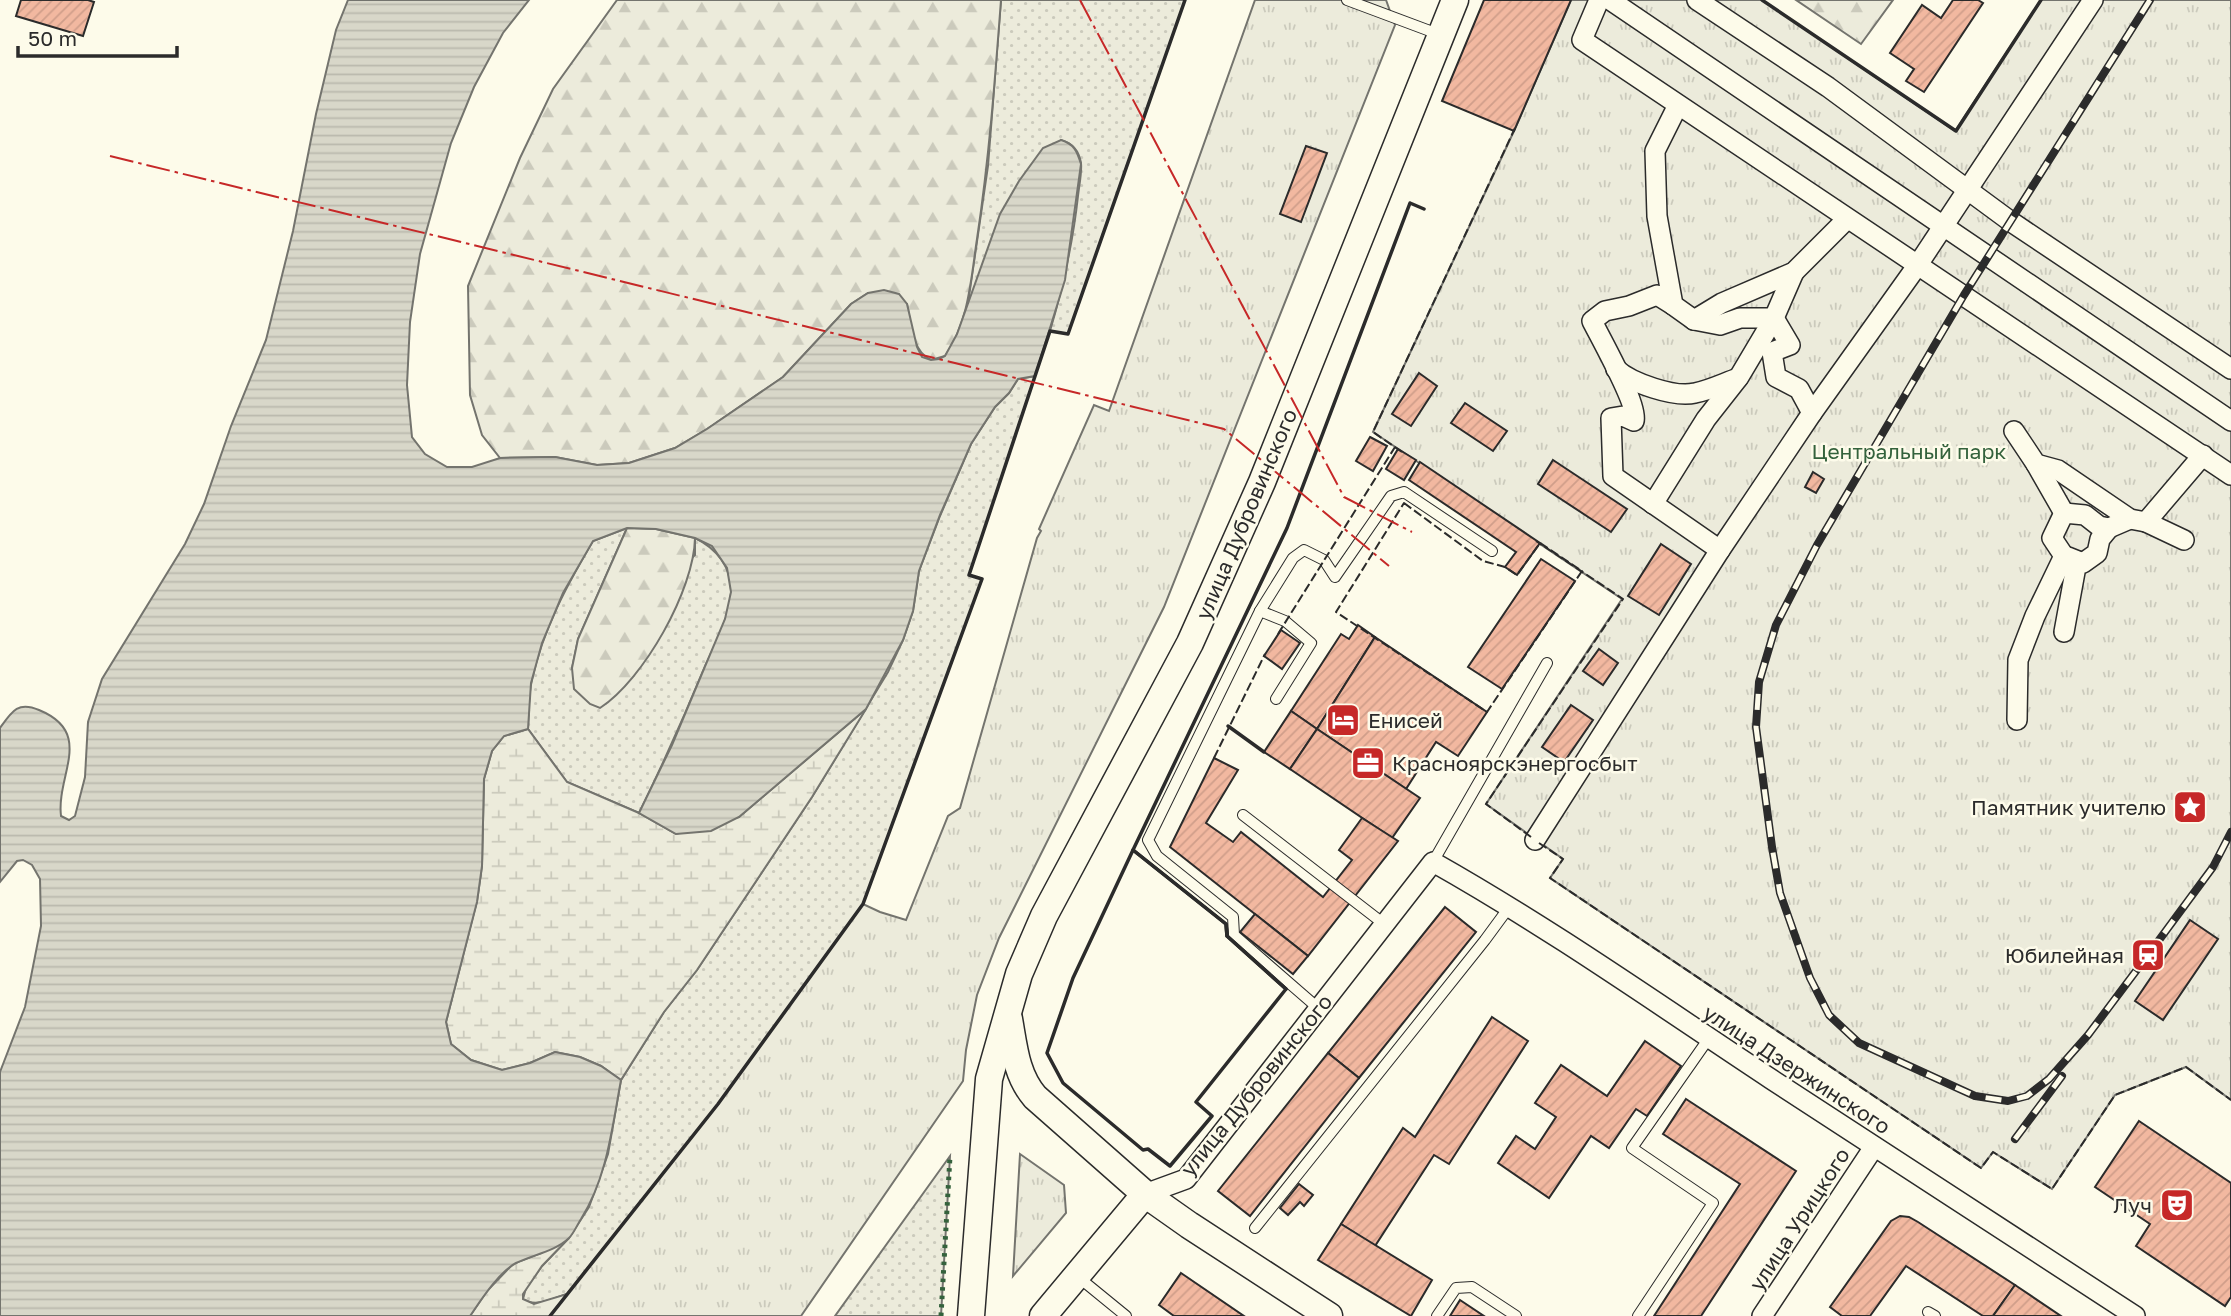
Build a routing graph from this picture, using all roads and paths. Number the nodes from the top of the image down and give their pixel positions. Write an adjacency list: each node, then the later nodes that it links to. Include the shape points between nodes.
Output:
1 (1347, 0): 7 (lane)
2 (1455, 0): 7 (main road, улица Дубровинского)
3 (1598, 0): 8 (street, via 1581,40)
4 (1610, 0): 11 (street)
5 (1697, 0): 9 (street, via 1828,87)
6 (2093, 0): 9 (street)
7 (1441, 35): 45 (main road, улица Дубровинского, via 1256,494 1190,643 1044,916)
8 (1678, 104): 10 (street); 14 (street, via 1655,150 1657,216)
9 (1967, 190): 11 (street); 18 (street)
10 (1847, 219): 12 (street); 13 (street)
11 (1943, 226): 12 (street); 21 (street)
12 (1917, 266): 20 (street); 23 (street)
13 (1794, 272): 15 (street); 16 (street)
14 (1673, 305): 16 (street); 17 (street, via 1657,295 1605,311 1592,321)
15 (1774, 318): 16 (street, via 1740,318 1720,325); 19 (street); 20 (street, via 1790,345 1772,352 1776,377 1799,389)
16 (1694, 320)
17 (1616, 369): 19 (street, via 1659,390 1692,394); 26 (street, via 1636,415 1634,421 1623,416 1611,418 1613,476)
18 (2231, 369)
19 (1739, 377): 26 (street, via 1706,419)
20 (1812, 413): 31 (street)
21 (2231, 421)
22 (2014, 431): 24 (street)
23 (2203, 455): 25 (street); 28 (street)
24 (2036, 464): 27 (street); 28 (street, via 2058,470)
25 (2231, 475)
26 (1653, 504): 31 (street)
27 (2064, 513): 29 (street, via 2085,515); 33 (street, via 2052,538)
28 (2138, 520): 29 (street); 30 (street)
29 (2109, 528): 33 (street, via 2097,553 2083,563)
30 (2184, 540)
31 (1720, 550): 40 (street)
32 (1492, 551): 35 (lane, via 1404,492 1391,496 1335,577 1324,561 1304,550 1293,558)
33 (2071, 558): 34 (street); 34 (street, via 2066,622)
34 (2040, 609): 38 (street, via 2018,660)
35 (1260, 611): 37 (lane, via 1285,621 1311,643); 44 (lane, via 1148,840 1157,856 1233,917 1234,935)
36 (1547, 663): 41 (lane)
37 (1276, 699)
38 (2017, 720)
39 (1243, 815): 43 (lane)
40 (1535, 840)
41 (1433, 862): 42 (street, улица Дзержинского); 43 (street, улица Дубровинского)
42 (1510, 905): 46 (street, улица Дзержинского); 49 (lane)
43 (1384, 925): 44 (street, улица Дубровинского)
44 (1318, 1008): 48 (street, улица Дубровинского, via 1186,1179)
45 (1008, 1013): 48 (main road, улица Дубровинского, via 1026,1087); 51 (main road, улица Дубровинского, via 989,1079)
46 (1709, 1038): 47 (street, улица Дзержинского); 57 (lane, via 1632,1148 1713,1203)
47 (1874, 1147): 58 (street, улица Урицкого); 59 (street, улица Дзержинского)
48 (1145, 1194): 50 (main road); 54 (main road)
49 (1255, 1228)
50 (1077, 1276): 52 (main road); 53 (lane)
51 (971, 1316)
52 (1043, 1316)
53 (1126, 1316)
54 (1329, 1316)
55 (1437, 1316): 56 (lane, via 1456,1288 1472,1286)
56 (1516, 1316)
57 (1639, 1316)
58 (1762, 1316)
59 (2135, 1316)

